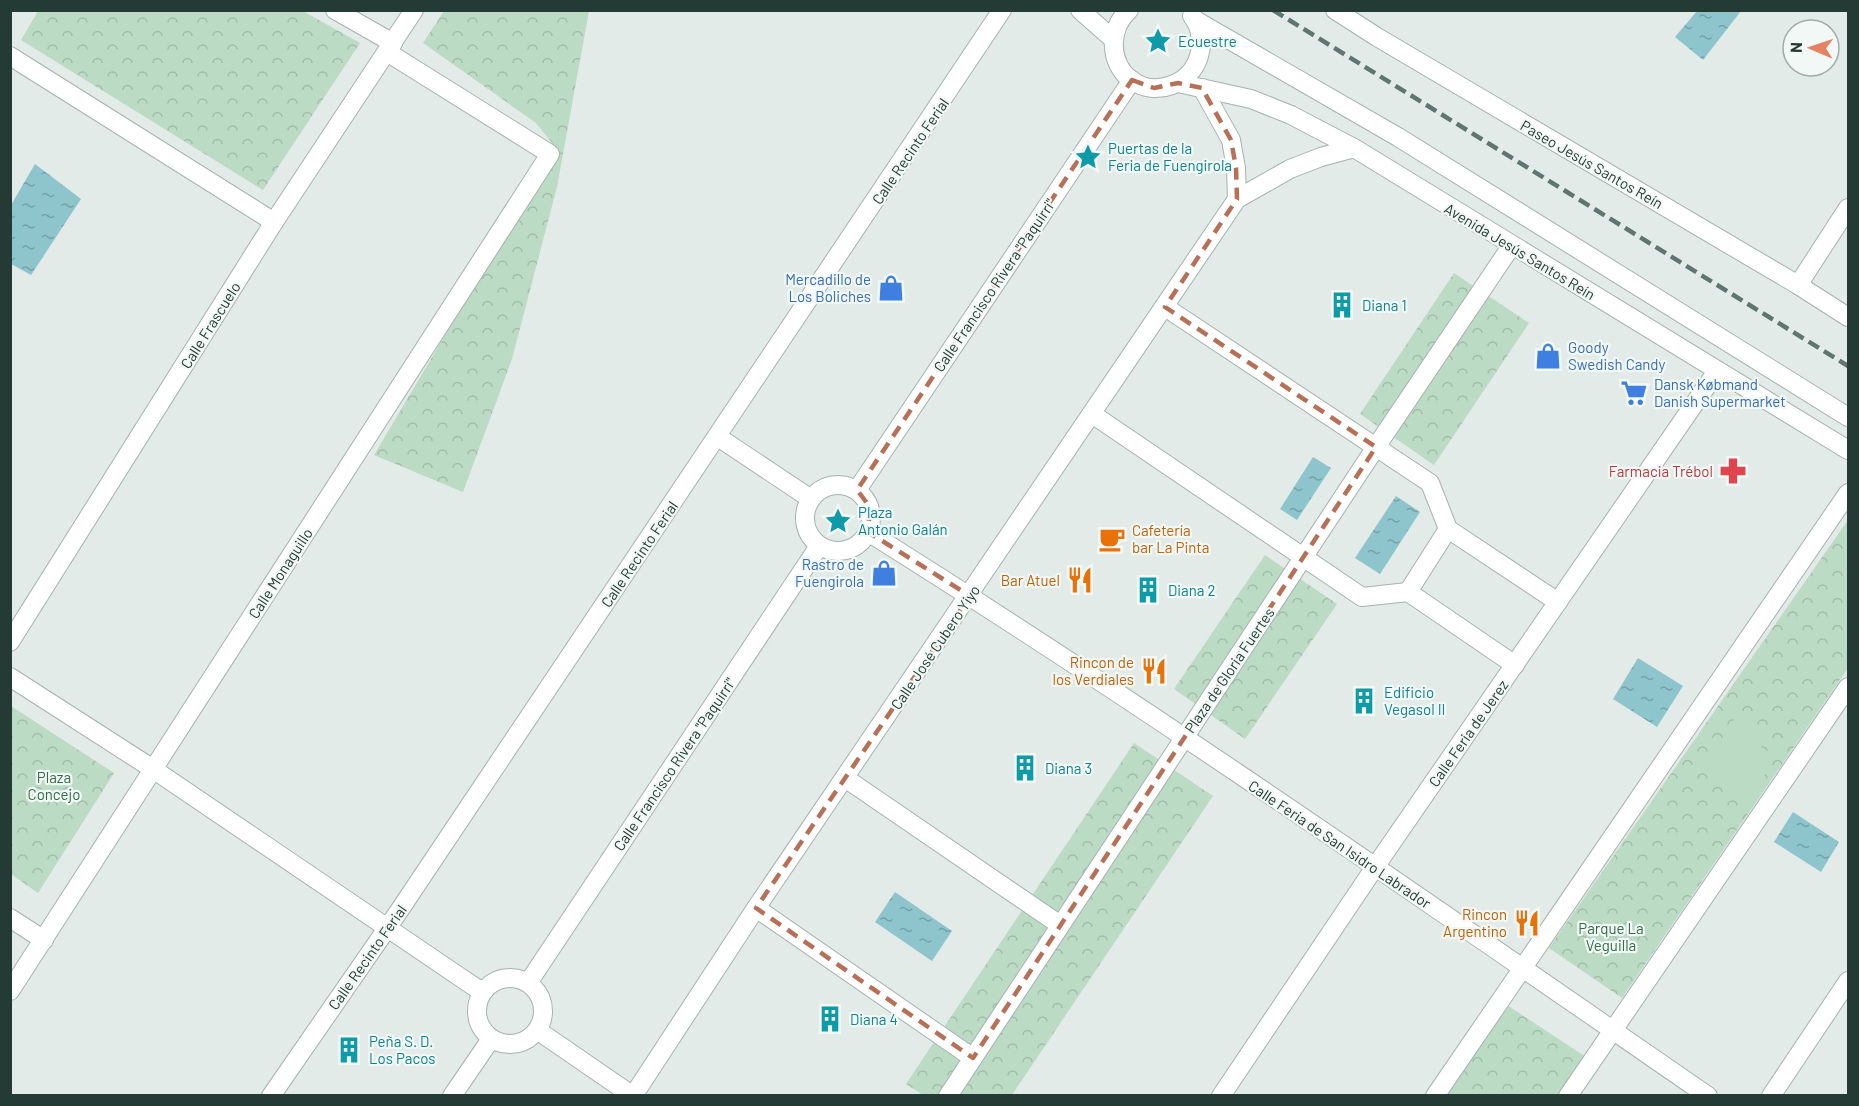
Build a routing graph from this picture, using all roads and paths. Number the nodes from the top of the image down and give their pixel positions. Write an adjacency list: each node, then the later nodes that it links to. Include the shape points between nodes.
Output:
1 (335, 10): 10 (street)
2 (414, 10): 10 (street, Calle Frascuelo)
3 (1002, 10): 26 (street, Calle Recinto Ferial)
4 (1080, 10): 9 (street)
5 (1129, 10): 9 (street, via 1117,27)
6 (1335, 10): 8 (street, Paseo Jesús Santos Reín)
7 (1191, 15): 13 (street, via 1201,34 1202,48 1190,74); 25 (street, Avenida Jesús Santos Reín, via 1398,137)
8 (1362, 17): 20 (street, Paseo Jesús Santos Reín, via 1377,37)
9 (1114, 40): 12 (street, via 1115,56)
10 (390, 47): 18 (street, Calle Frascuelo); 44 (street, Calle Monaguillo, via 550,154)
11 (10, 56): 18 (street)
12 (1132, 80): 13 (street, Avenida Jesús Santos Reín, via 1154,88); 29 (street, Calle Francisco Rivera "Paquirri")
13 (1178, 83): 14 (street, Avenida Jesús Santos Reín)
14 (1202, 88): 15 (street, Avenida Jesús Santos Reín, via 1251,99); 16 (street, via 1231,140)
15 (1354, 148): 16 (street, Calle José Cubero Yiyo, via 1290,170); 19 (street, Avenida Jesús Santos Reín)
16 (1237, 199): 21 (street, Calle José Cubero Yiyo)
17 (1848, 208): 20 (street)
18 (274, 222): 39 (street, Calle Frascuelo)
19 (1512, 245): 23 (street, Avenida Jesús Santos Reín); 27 (street, Plaza de Gloria Fuertes)
20 (1798, 285): 22 (street, Paseo Jesús Santos Reín)
21 (1165, 307): 24 (street, Calle José Cubero Yiyo); 27 (street)
22 (1848, 317)
23 (1717, 371): 28 (street, Avenida Jesús Santos Reín); 38 (street, Calle Feria de Jerez)
24 (1092, 414): 35 (street); 37 (street, Calle José Cubero Yiyo)
25 (1848, 417)
26 (718, 437): 31 (street); 50 (street, Calle Recinto Ferial)
27 (1376, 447): 32 (street, via 1430,483); 35 (street, Plaza de Gloria Fuertes)
28 (1848, 450)
29 (857, 490): 31 (street, via 827,486); 33 (street, via 870,507)
30 (1848, 493): 52 (street)
31 (811, 499): 34 (street, via 806,508 806,530)
32 (1448, 529): 36 (street); 38 (street)
33 (868, 532): 34 (street, via 859,545 849,550 839,552); 37 (street, Calle Feria de San Isidro Labrador)
34 (819, 546): 54 (street, Calle Francisco Rivera "Paquirri")
35 (1304, 557): 36 (street, via 1362,597); 43 (street, Plaza de Gloria Fuertes)
36 (1408, 592): 40 (street)
37 (970, 596): 43 (street, Calle Feria de San Isidro Labrador); 45 (street, Calle José Cubero Yiyo)
38 (1558, 602): 40 (street, Calle Feria de Jerez)
39 (10, 642)
40 (1515, 664): 46 (street, Calle Feria de Jerez)
41 (10, 677): 44 (street)
42 (1848, 687): 58 (street)
43 (1184, 738): 46 (street, Calle Feria de San Isidro Labrador); 49 (street, Plaza de Gloria Fuertes)
44 (153, 769): 50 (street); 51 (street, Calle Monaguillo)
45 (845, 778): 47 (street, Calle José Cubero Yiyo); 49 (street)
46 (1375, 867): 52 (street, Calle Feria de San Isidro Labrador); 65 (street, Calle Feria de Jerez)
47 (756, 908): 60 (street); 63 (street, Calle José Cubero Yiyo)
48 (10, 918): 51 (street)
49 (1060, 925): 60 (street, Plaza de Gloria Fuertes)
50 (387, 928): 56 (street); 61 (street, Calle Recinto Ferial)
51 (44, 940): 55 (street, Calle Monaguillo)
52 (1521, 968): 58 (street, Calle Feria de San Isidro Labrador); 66 (street)
53 (1848, 981): 69 (street)
54 (528, 983): 56 (street, via 508,977 489,984); 57 (street, via 541,999 542,1021)
55 (10, 992)
56 (482, 992): 59 (street, via 476,1012 483,1031)
57 (537, 1030): 59 (street, via 530,1038 510,1045); 63 (street)
58 (1613, 1030): 67 (street); 68 (street, Calle Feria de San Isidro Labrador)
59 (491, 1039): 62 (street)
60 (973, 1058): 64 (street, Plaza de Gloria Fuertes)
61 (271, 1095)
62 (452, 1095)
63 (633, 1095)
64 (948, 1095)
65 (1221, 1095)
66 (1435, 1095)
67 (1568, 1095)
68 (1708, 1095)
69 (1771, 1095)

